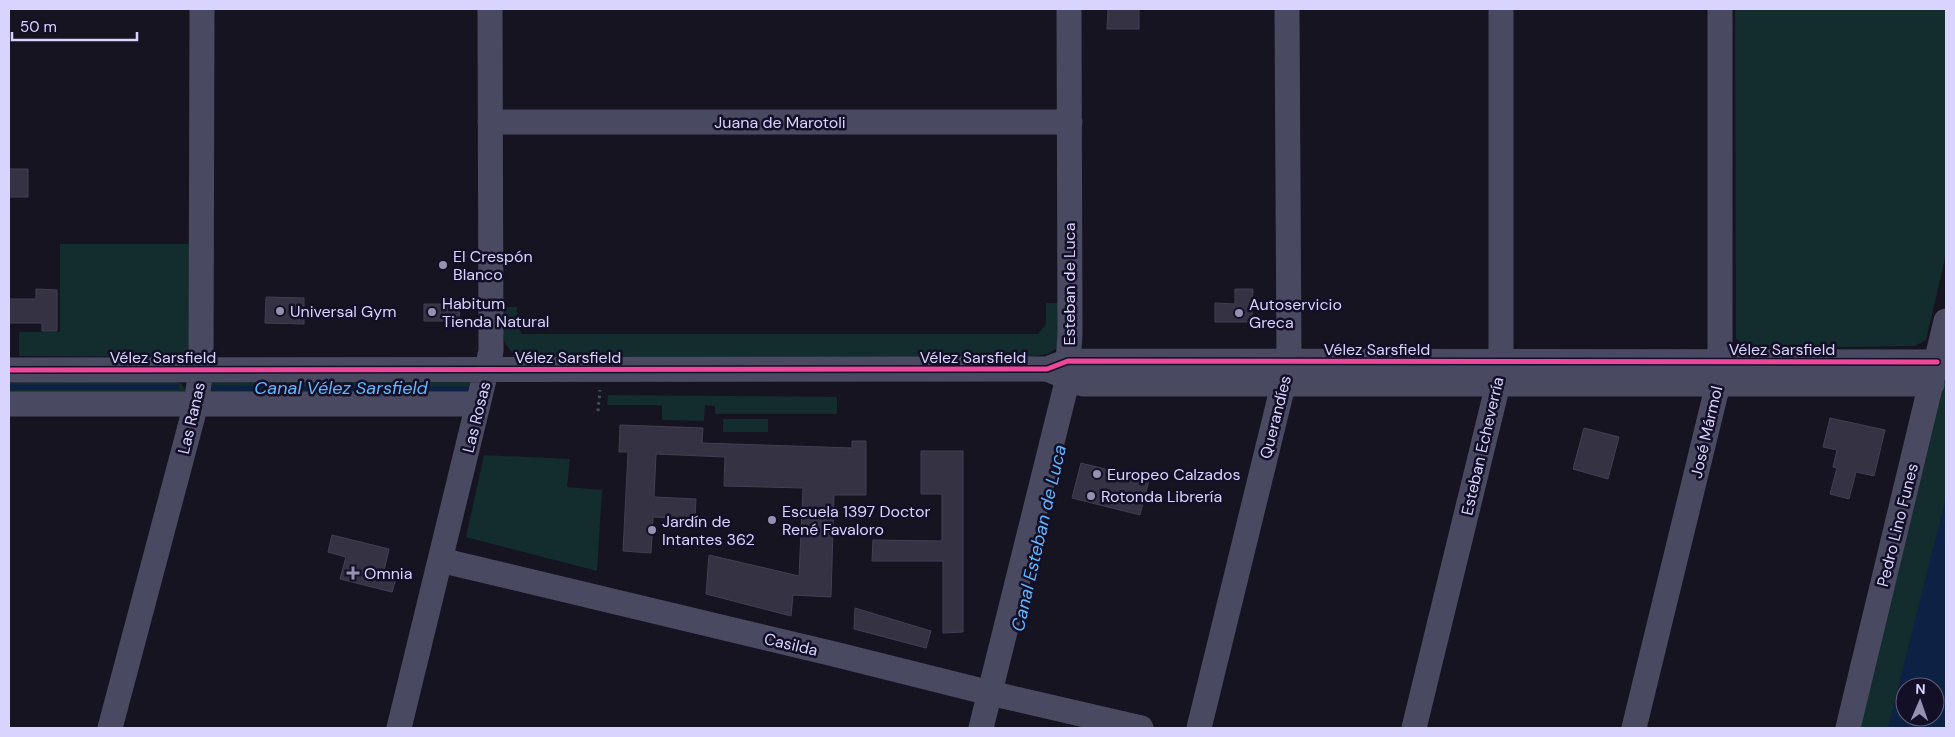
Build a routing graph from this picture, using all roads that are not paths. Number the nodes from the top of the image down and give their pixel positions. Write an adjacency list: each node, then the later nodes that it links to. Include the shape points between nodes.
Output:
1 (202, 9): 13 (street, Las Ranas)
2 (490, 9): 7 (street, Las Rosas)
3 (1069, 9): 8 (street, Esteban de Luca)
4 (1287, 9): 14 (street, Querandíes)
5 (1501, 9): 15 (street, Esteban Echeverría)
6 (1720, 9): 16 (street, José Mármol)
7 (490, 122): 8 (street, Juana de Marotoli); 10 (street, Las Rosas, via 492,351)
8 (1070, 122): 11 (street, Esteban de Luca, via 1070,335)
9 (1946, 321): 17 (street, Pedro Lino Funes)
10 (488, 369): 11 (street, Vélez Sarsfield); 13 (street, Vélez Sarsfield); 20 (street, Las Rosas)
11 (1061, 369): 14 (street, Vélez Sarsfield); 22 (street, Esteban de Luca)
12 (9, 370): 13 (street, Vélez Sarsfield)
13 (201, 370): 19 (street, Las Ranas)
14 (1286, 373): 15 (street, Vélez Sarsfield); 27 (street, Querandíes)
15 (1499, 373): 16 (street, Vélez Sarsfield); 28 (street, Esteban Echeverría)
16 (1719, 373): 17 (street, Vélez Sarsfield); 29 (street, José Mármol)
17 (1934, 373): 30 (street, Pedro Lino Funes)
18 (9, 404): 19 (street)
19 (196, 404): 20 (street); 23 (street, Las Ranas)
20 (478, 404): 21 (street, Las Rosas)
21 (440, 560): 22 (street, Casilda); 24 (street, Las Rosas)
22 (990, 694): 25 (street, Esteban de Luca); 26 (street, Casilda)
23 (110, 728)
24 (399, 728)
25 (981, 728)
26 (1141, 728)
27 (1199, 728)
28 (1414, 728)
29 (1634, 728)
30 (1848, 728)

